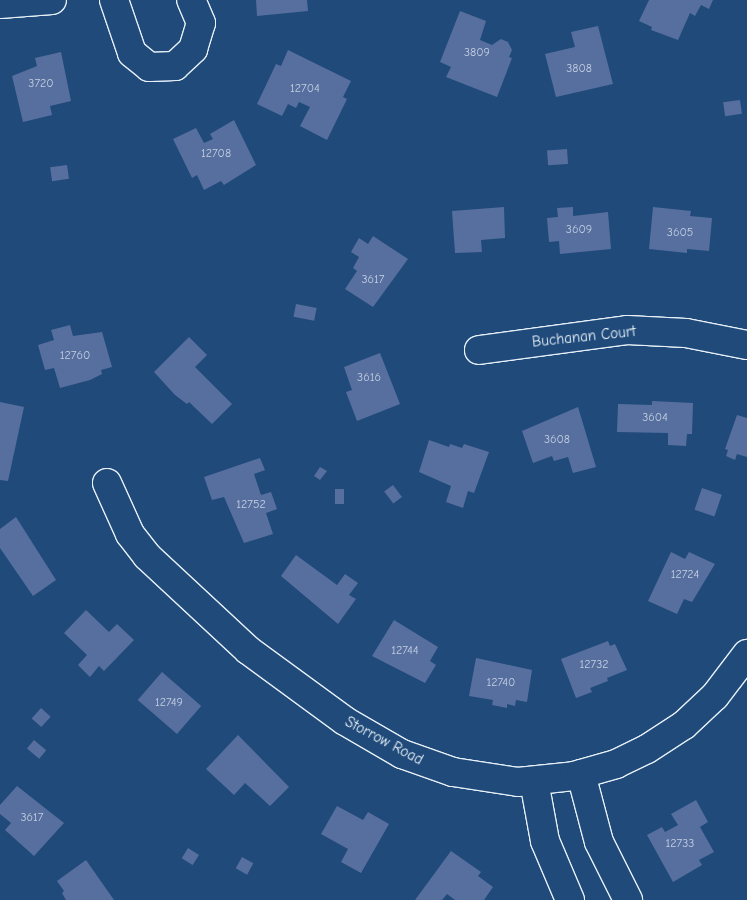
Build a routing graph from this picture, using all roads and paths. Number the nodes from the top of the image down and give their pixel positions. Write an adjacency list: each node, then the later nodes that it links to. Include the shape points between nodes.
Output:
1 (52, 0): 4 (street)
2 (114, 0): 3 (street, via 132,53 148,67 174,66 193,49 201,23)
3 (191, 0)
4 (0, 4)
5 (747, 345): 6 (street, Buchanan Court, via 686,333 626,330)
6 (479, 350)
7 (107, 483): 10 (street, Storrow Road, via 130,534 147,556 248,650 298,689 345,721 422,762 478,778)
8 (747, 654): 9 (street, Storrow Road, via 715,696 671,735 616,764)
9 (581, 774): 10 (street, Storrow Road); 12 (street, via 599,842)
10 (534, 781): 11 (street, via 545,841)
11 (570, 900)
12 (628, 900)

